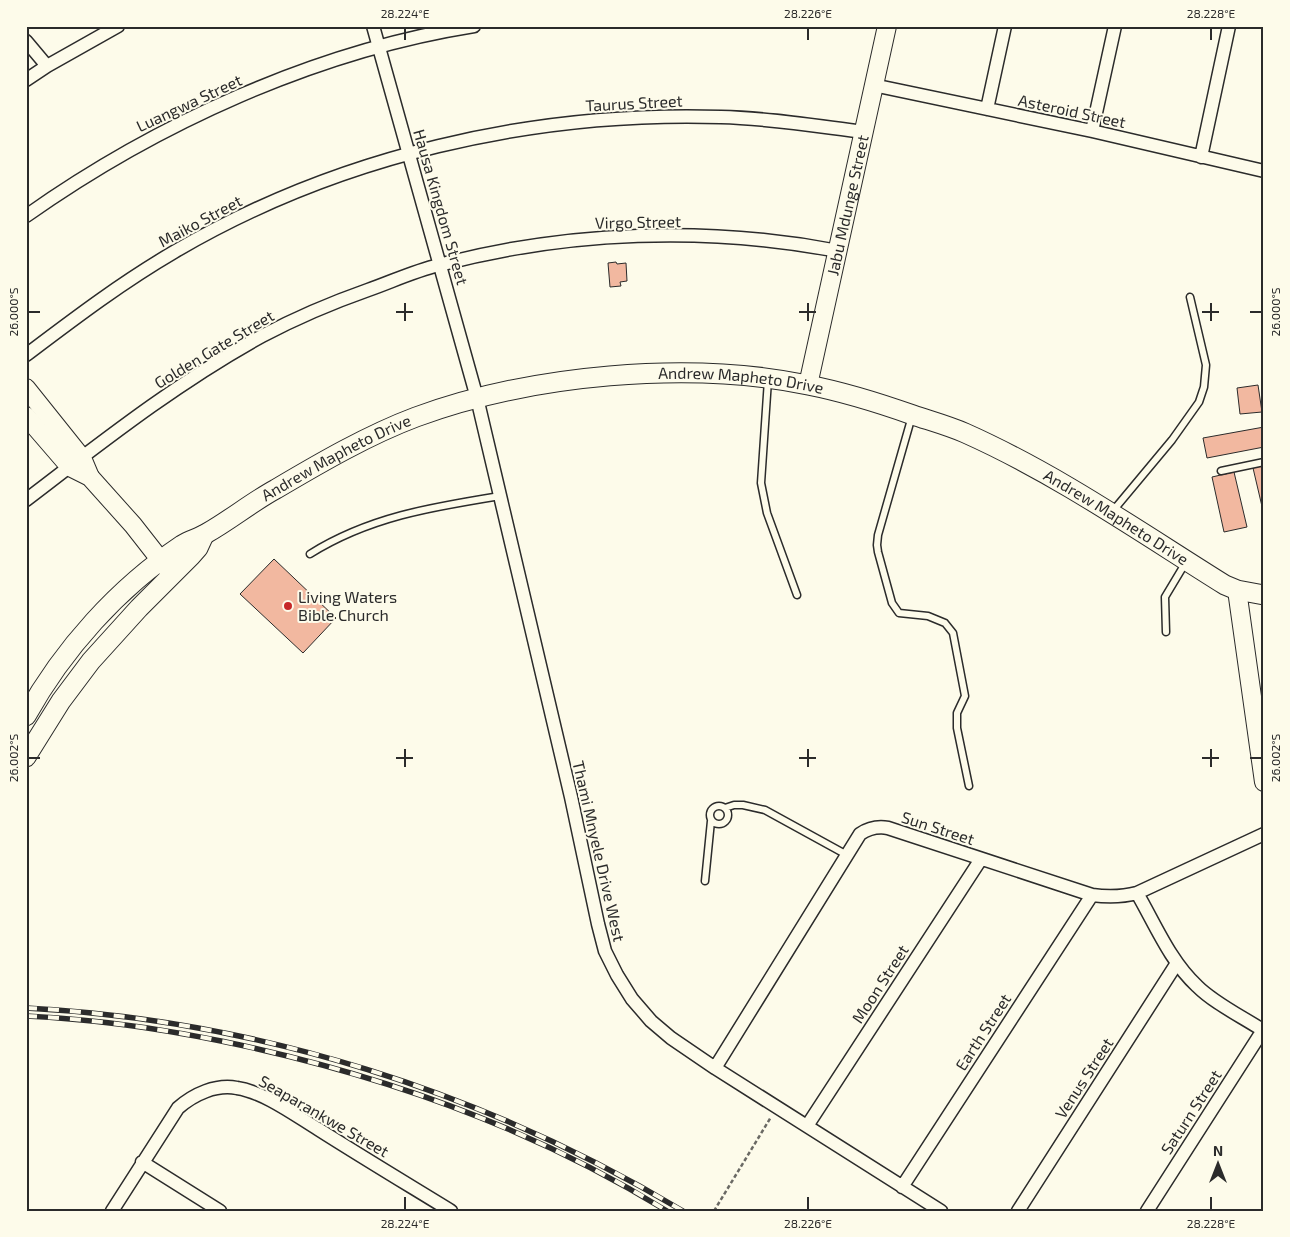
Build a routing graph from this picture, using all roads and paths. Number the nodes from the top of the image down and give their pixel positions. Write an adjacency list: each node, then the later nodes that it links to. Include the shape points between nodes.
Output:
1 (118, 26): 10 (street)
2 (373, 26): 9 (street, Hausa Kingdom Street)
3 (474, 26): 9 (street, Luangwa Street)
4 (886, 26): 12 (street, Jabu Mdunge Street)
5 (1005, 26): 13 (street)
6 (1115, 26): 14 (street)
7 (1229, 26): 17 (street)
8 (26, 42): 10 (street)
9 (378, 46): 16 (street, Hausa Kingdom Street); 19 (street, Luangwa Street, via 290,76 206,110 131,149)
10 (47, 66): 11 (street)
11 (26, 80)
12 (873, 85): 13 (street, Asteroid Street); 15 (street, Jabu Mdunge Street)
13 (987, 109): 14 (street, Asteroid Street)
14 (1092, 131): 17 (street, Asteroid Street)
15 (864, 132): 16 (street, Taurus Street, via 723,117 625,118 547,126); 20 (street, Jabu Mdunge Street)
16 (408, 153): 21 (street, Hausa Kingdom Street); 23 (street, Maiko Street, via 300,191 214,230 104,296)
17 (1201, 157): 18 (street, Asteroid Street)
18 (1264, 171)
19 (26, 216)
20 (838, 251): 21 (street, Virgo Street, via 715,237 632,236 539,245); 25 (street, Jabu Mdunge Street)
21 (440, 265): 27 (street, Hausa Kingdom Street); 30 (street, Golden Gate Street, via 321,307 261,337 170,393)
22 (1190, 297): 35 (lane, via 1206,365 1199,402)
23 (26, 355)
24 (768, 378): 25 (main road, Andrew Mapheto Drive); 27 (main road, Andrew Mapheto Drive, via 692,373 620,374); 40 (lane, via 762,492)
25 (808, 385): 28 (main road, Andrew Mapheto Drive)
26 (26, 388): 30 (street)
27 (477, 398): 33 (street, Thami Mnyele Drive West); 38 (main road, Andrew Mapheto Drive, via 414,418 329,457 252,502 204,535 198,548)
28 (913, 415): 35 (main road, Andrew Mapheto Drive, via 962,432 1026,462); 46 (lane, via 876,545 892,603 899,612 928,616 945,623 953,633 965,696 957,713 957,728)
29 (26, 416): 30 (street)
30 (76, 462): 34 (street, Golden Gate Street); 38 (street, via 133,525)
31 (1264, 462): 32 (lane)
32 (1221, 471)
33 (500, 496): 36 (lane, via 390,518 333,540); 57 (street, Thami Mnyele Drive West, via 605,951 632,999 651,1021)
34 (26, 500)
35 (1111, 513): 37 (main road, Andrew Mapheto Drive)
36 (310, 554)
37 (1186, 561): 39 (main road, Andrew Mapheto Drive); 42 (lane, via 1165,597)
38 (166, 568): 43 (main road, Andrew Mapheto Drive, via 124,591 85,632 48,679); 44 (main road, Andrew Mapheto Drive, via 61,701)
39 (1237, 590): 41 (main road, Andrew Mapheto Drive); 45 (street)
40 (797, 595)
41 (1264, 595)
42 (1166, 632)
43 (26, 716)
44 (26, 757)
45 (1264, 782)
46 (970, 786)
47 (725, 808): 48 (lane, via 712,808); 48 (lane, via 727,821 719,825); 50 (lane, via 742,805 765,810)
48 (711, 821): 52 (lane)
49 (1264, 834): 53 (street, Sun Street)
50 (847, 854): 51 (street, Sun Street, via 860,834 881,827); 57 (street, Sun Street)
51 (980, 859): 54 (street, Sun Street); 59 (street, Moon Street)
52 (705, 881)
53 (1137, 893): 54 (street, Sun Street); 55 (street)
54 (1092, 895): 61 (street, Earth Street)
55 (1177, 963): 56 (street, via 1199,988); 67 (street, Venus Street)
56 (1263, 1031): 68 (street, Saturn Street)
57 (715, 1068): 58 (street, Thami Mnyele Drive West)
58 (777, 1107): 59 (street, Thami Mnyele Drive West); 65 (path)
59 (807, 1126): 61 (street, Thami Mnyele Drive West)
60 (142, 1162): 62 (street, Seaparankwe Street); 63 (street); 64 (street, Seaparankwe Street, via 185,1102 204,1091 236,1088 254,1093 284,1109)
61 (902, 1187): 66 (street, Thami Mnyele Drive West)
62 (112, 1211)
63 (220, 1211)
64 (451, 1211)
65 (714, 1211)
66 (941, 1211)
67 (1018, 1211)
68 (1147, 1211)

